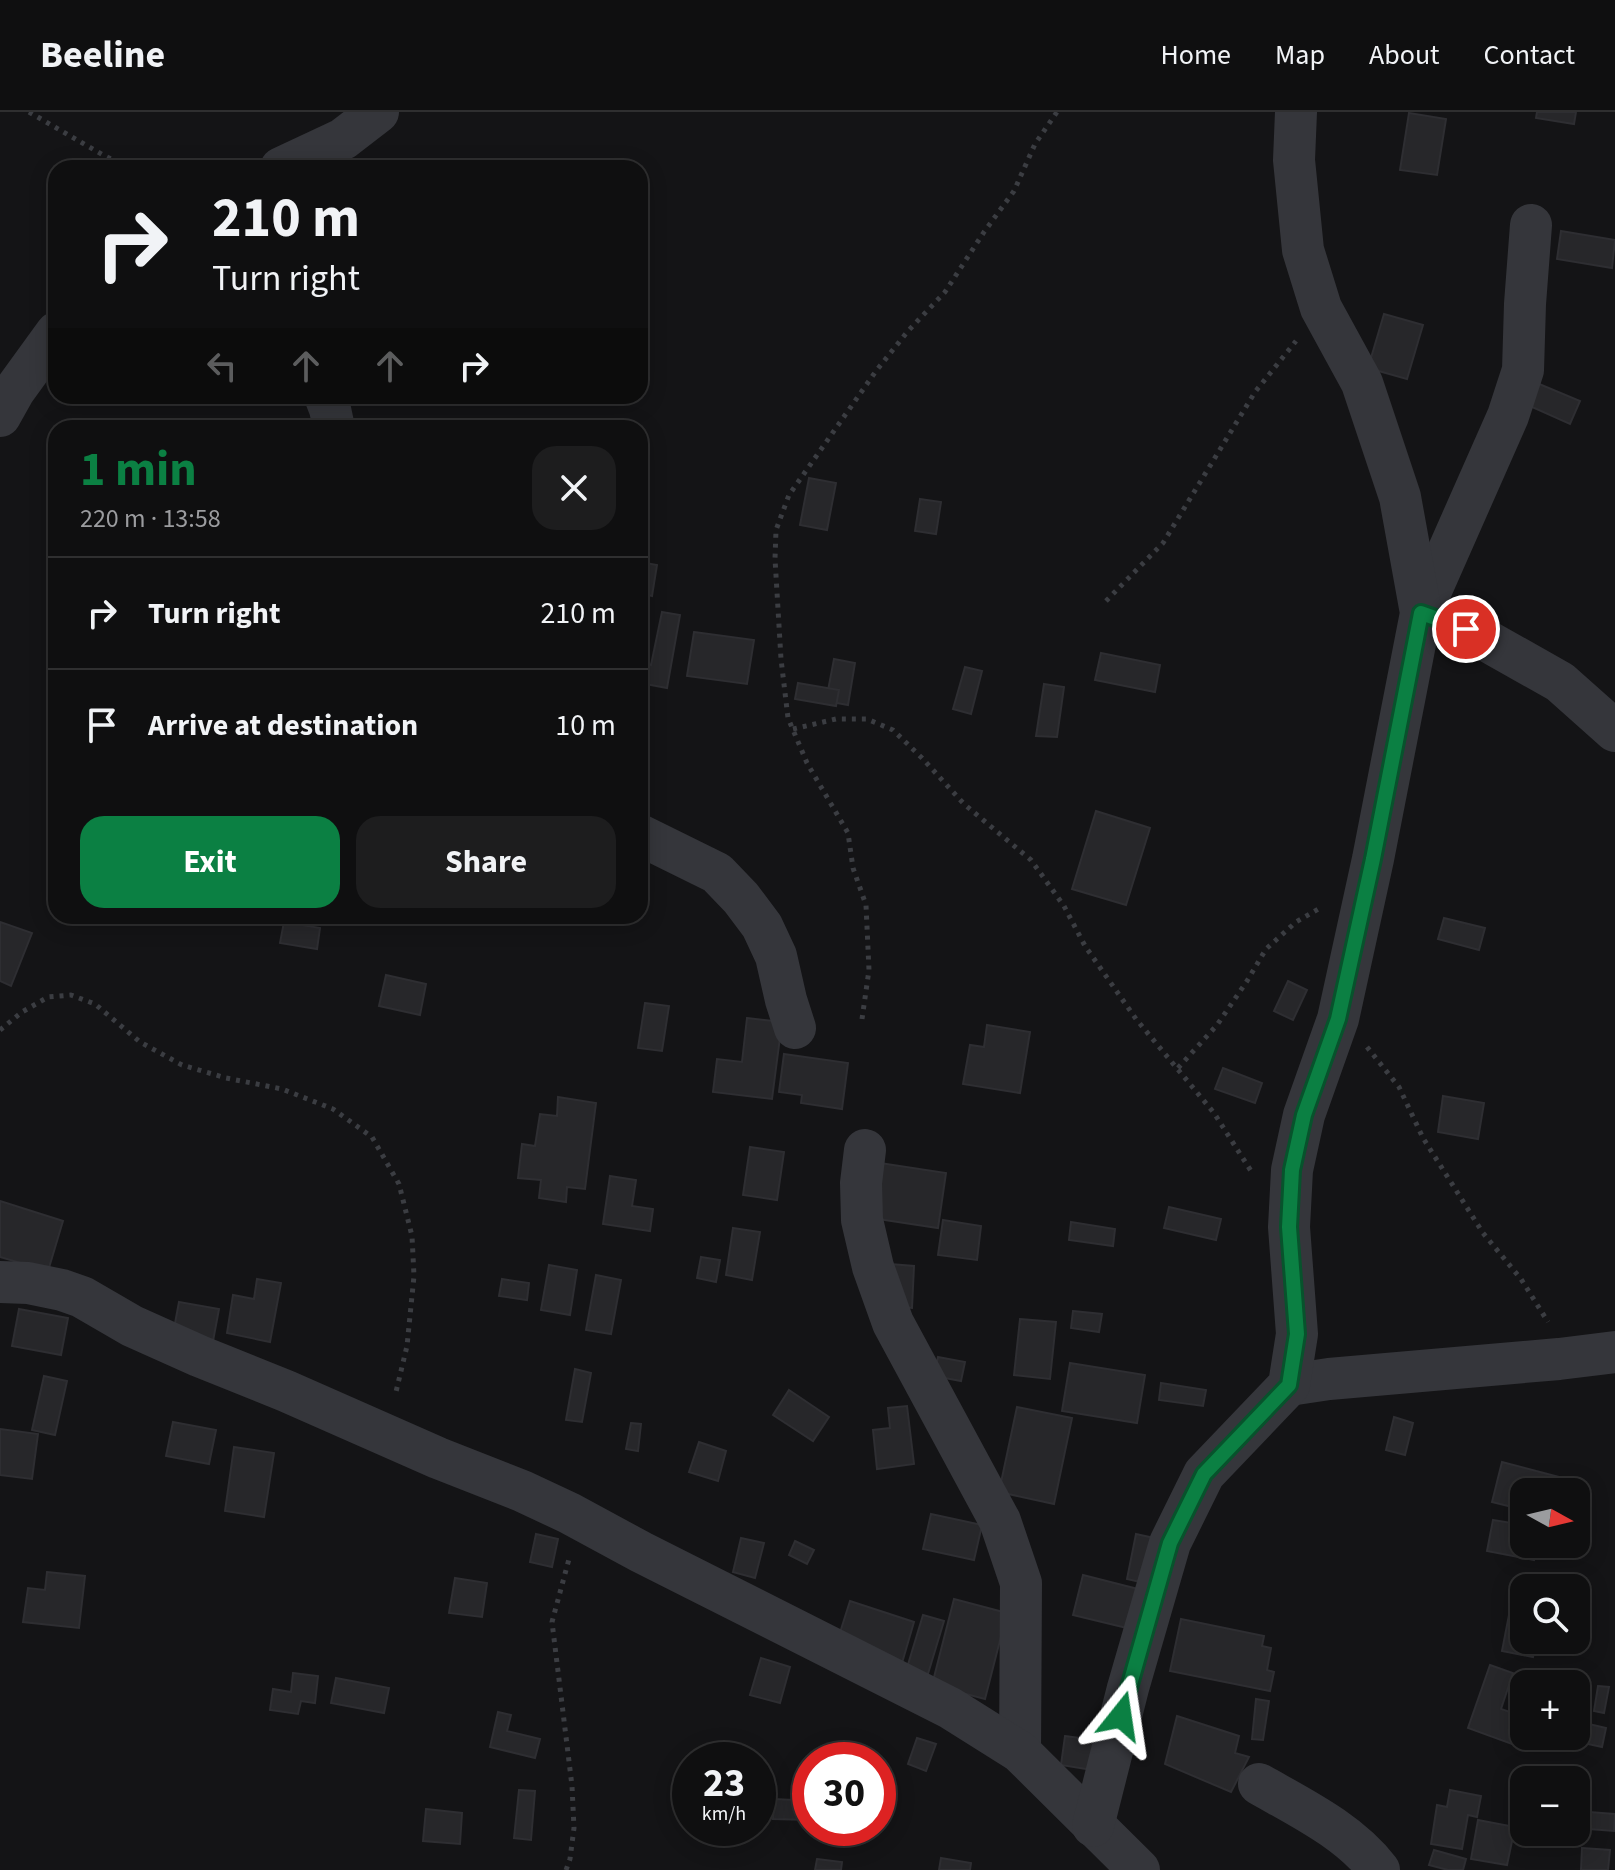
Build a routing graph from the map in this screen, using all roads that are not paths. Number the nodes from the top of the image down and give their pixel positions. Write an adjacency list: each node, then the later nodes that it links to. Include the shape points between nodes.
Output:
1 (378, 112): 3 (street)
2 (1296, 112): 7 (street, via 1294,160 1303,250 1321,308 1362,383 1400,497)
3 (326, 157)
4 (1531, 225): 7 (street, via 1523,370)
5 (48, 344): 6 (street)
6 (0, 416)
7 (1421, 613): 8 (street, via 1466,629 1560,682); 14 (street, via 1338,1019 1304,1115 1292,1170 1289,1227 1297,1334)
8 (1615, 731)
9 (648, 839): 10 (street, via 717,873 741,898 776,956)
10 (795, 1028)
11 (865, 1150): 15 (street, via 862,1220 893,1323 1000,1521 1021,1583)
12 (0, 1282): 15 (street, via 28,1283 82,1297 199,1356 522,1491 950,1708)
13 (1615, 1352): 14 (street)
14 (1289, 1385): 17 (street, via 1204,1474 1170,1543)
15 (1020, 1752): 17 (street)
16 (1259, 1784): 19 (street, via 1327,1823)
17 (1093, 1826): 18 (street)
18 (1139, 1870)
19 (1379, 1870)

